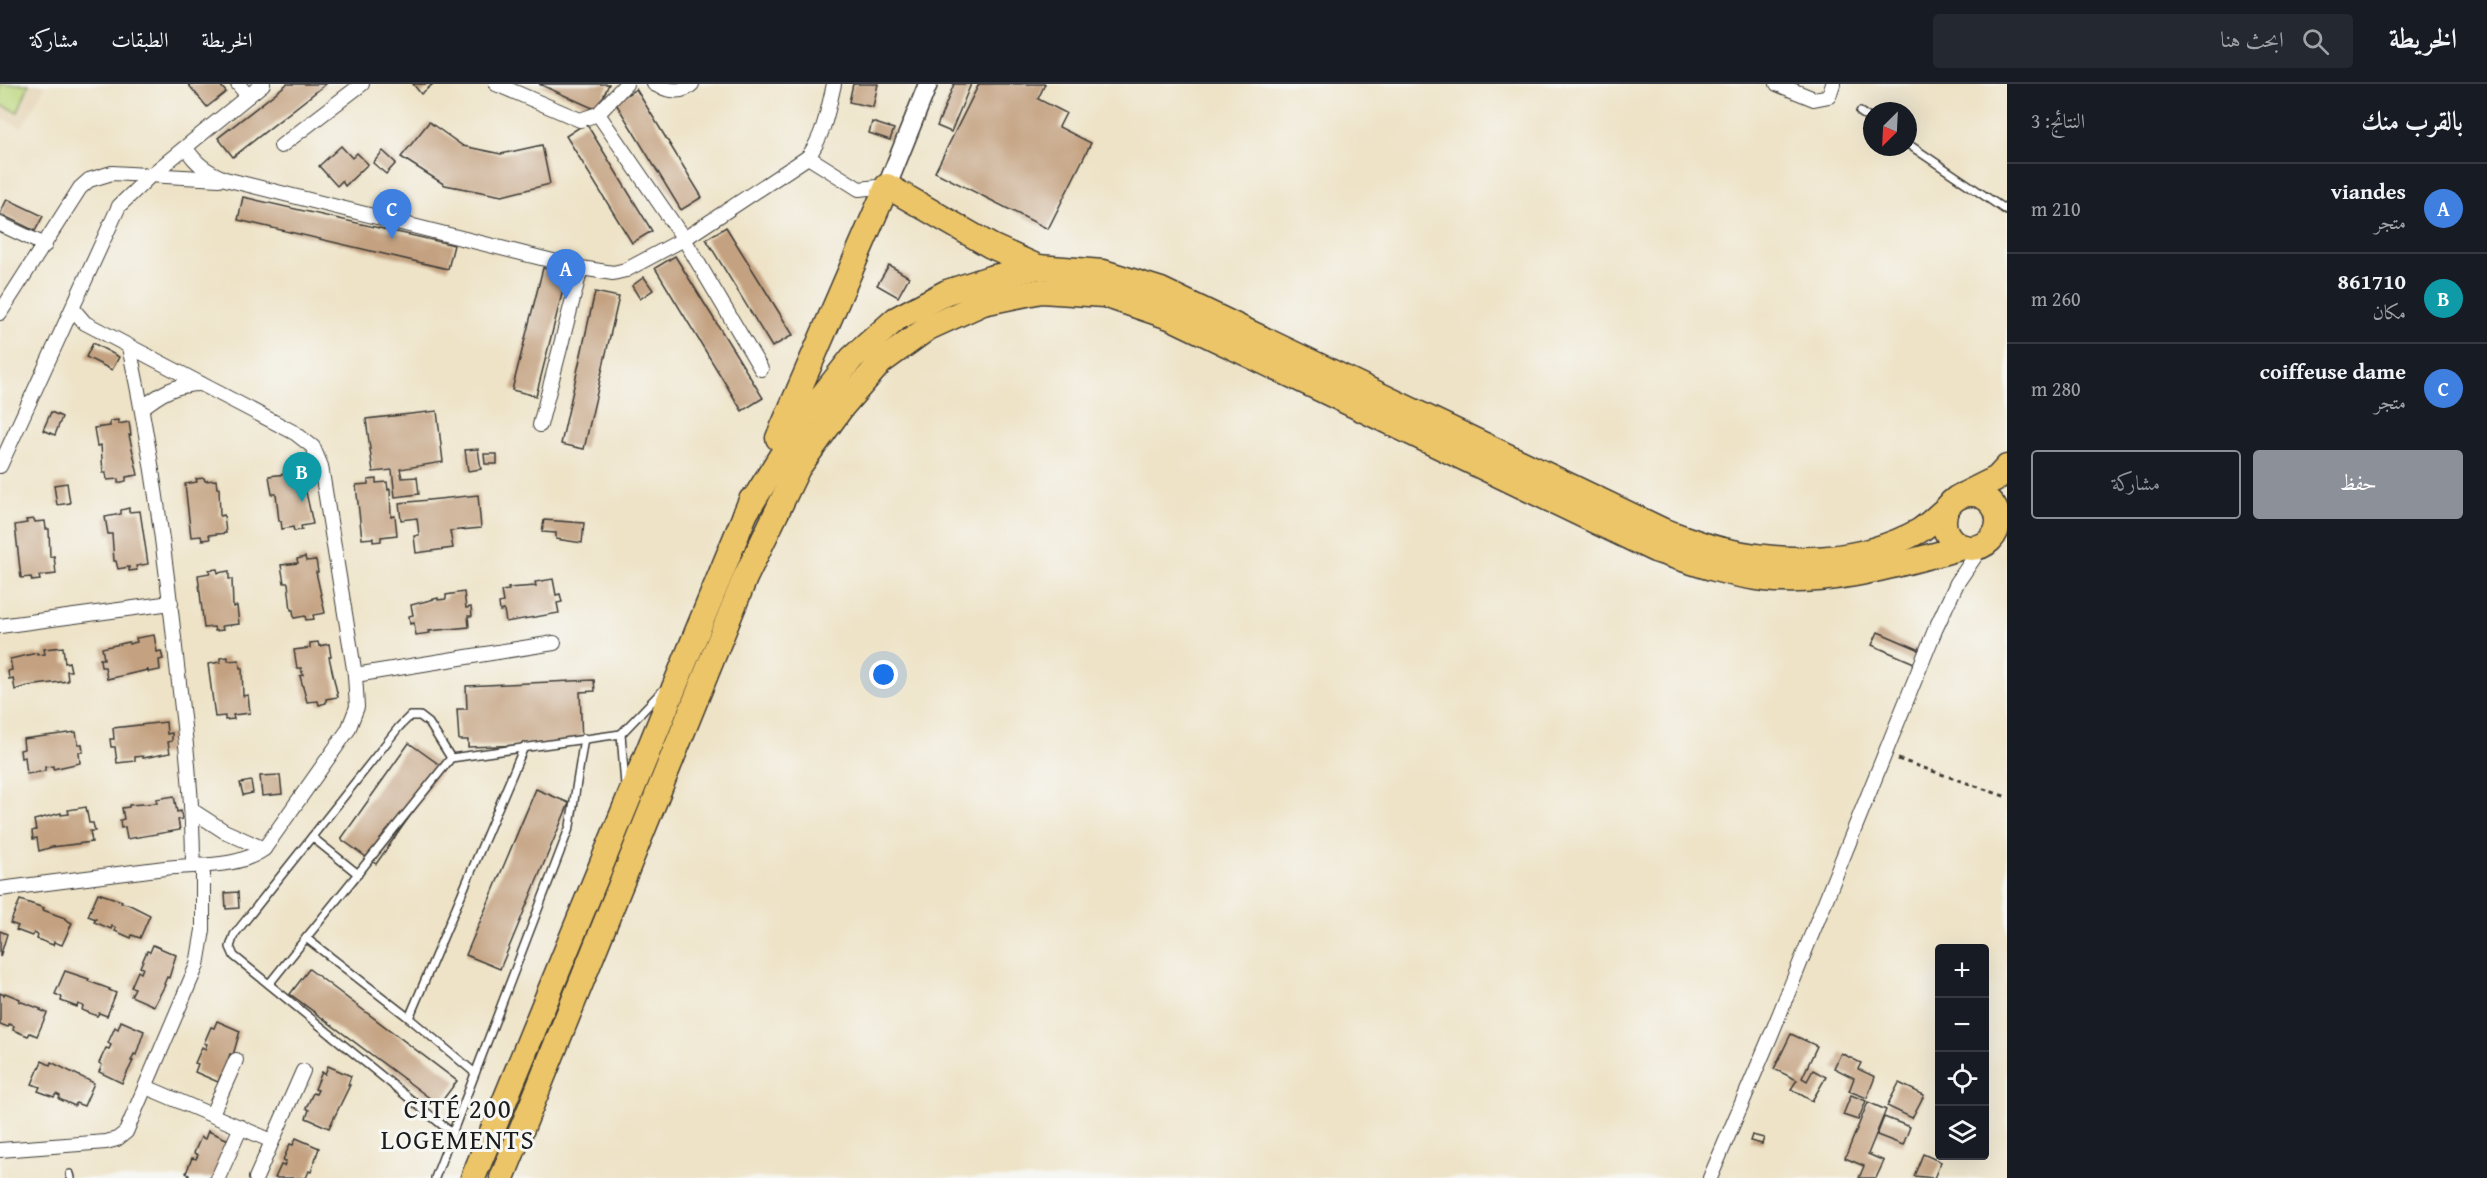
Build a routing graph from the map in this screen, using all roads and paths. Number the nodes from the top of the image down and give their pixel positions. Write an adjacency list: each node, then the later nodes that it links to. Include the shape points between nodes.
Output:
1 (238, 84): 12 (street)
2 (263, 84): 12 (street)
3 (362, 84): 16 (street)
4 (496, 84): 14 (street, via 573,118 587,119)
5 (626, 84): 14 (street)
6 (654, 84): 7 (street, via 673,91)
7 (692, 84)
8 (834, 84): 19 (street, via 823,129)
9 (928, 84): 22 (street)
10 (1777, 84): 11 (street, via 1814,99 1829,96)
11 (1833, 84)
12 (248, 96): 17 (street)
13 (1860, 112): 15 (lane)
14 (598, 114): 25 (street)
15 (1863, 114)
16 (281, 146)
17 (186, 148): 20 (street); 21 (street, via 195,163)
18 (1917, 150): 23 (lane)
19 (808, 157): 22 (street, via 859,189); 25 (street)
20 (150, 176): 21 (street); 26 (street, via 112,173 89,180); 29 (street, via 119,206)
21 (225, 179): 28 (street)
22 (887, 186): 27 (highway, via 991,246); 39 (highway)
23 (2007, 212)
24 (0, 224): 26 (street)
25 (684, 239): 28 (street, via 626,270 613,273); 32 (street)
26 (45, 245): 30 (street)
27 (1038, 267): 38 (highway, via 1103,272 1161,290 1662,530 1723,550 1791,561 1848,556 1885,546 1920,530); 39 (highway, via 947,292 896,319 838,375 804,419)
28 (581, 268): 35 (street)
29 (73, 309): 31 (street, via 85,323); 36 (street)
30 (0, 313)
31 (129, 347): 33 (street); 34 (street)
32 (761, 369)
33 (203, 384): 34 (street, via 184,384 166,390); 45 (street, via 295,433 313,447 321,466)
34 (142, 408): 41 (street)
35 (540, 424)
36 (0, 466)
37 (2007, 467): 38 (highway, via 1997,478)
38 (1954, 502): 40 (highway, via 1944,526 1948,536); 40 (highway, via 1969,494 1987,500 1996,511)
39 (745, 514): 44 (highway)
40 (1987, 535): 49 (street, via 1952,592); 75 (highway, via 1901,564 1822,579 1766,579 1710,568 1655,550 1172,318 1104,295 1041,291 983,303 928,328 881,362 798,468 745,578)
41 (171, 603): 42 (street); 53 (street)
42 (0, 626)
43 (554, 643): 45 (street)
44 (680, 673): 46 (lane); 52 (highway)
45 (355, 675): 55 (street, via 357,706 348,730)
46 (621, 734): 47 (lane); 52 (lane)
47 (584, 738): 48 (lane); 64 (lane, via 570,826)
48 (524, 747): 50 (lane); 61 (lane)
49 (1885, 754): 51 (path); 76 (street)
50 (451, 758): 54 (lane, via 429,723 420,716 410,716); 57 (lane)
51 (2007, 797)
52 (626, 804): 74 (highway)
53 (193, 811): 55 (street, via 224,831); 56 (street)
54 (312, 837): 57 (lane); 60 (lane, via 234,935 230,947 234,956)
55 (264, 849): 56 (street, via 252,857)
56 (198, 870): 58 (street); 65 (street, via 202,930 197,965)
57 (358, 874): 59 (lane)
58 (0, 889)
59 (306, 938): 60 (lane); 61 (lane)
60 (269, 984): 68 (lane)
61 (409, 1018): 64 (lane)
62 (236, 1060): 66 (street)
63 (303, 1071): 69 (street)
64 (475, 1072): 68 (lane)
65 (146, 1087): 66 (street); 70 (street, via 126,1132 117,1139)
66 (212, 1114): 67 (street)
67 (241, 1127): 69 (street); 71 (street)
68 (452, 1132): 73 (lane)
69 (272, 1141): 72 (street)
70 (0, 1150)
71 (218, 1178)
72 (256, 1178)
73 (435, 1178)
74 (473, 1178)
75 (502, 1178)
76 (1710, 1178)

